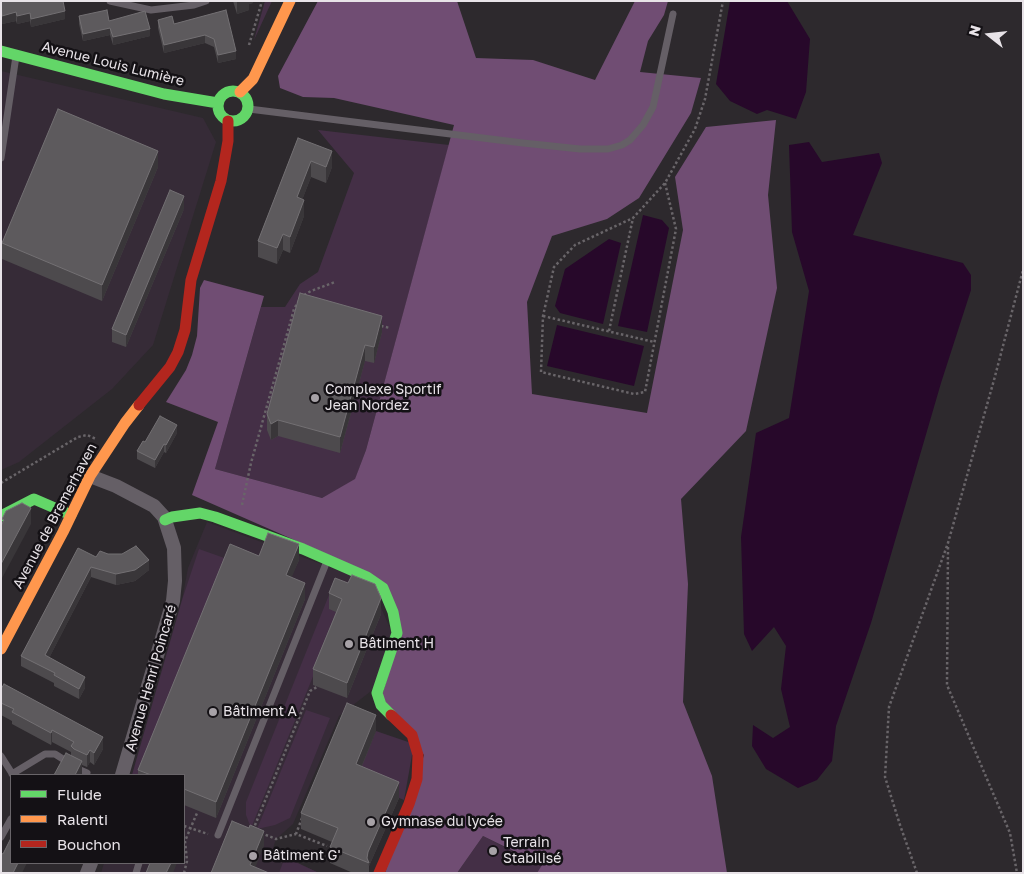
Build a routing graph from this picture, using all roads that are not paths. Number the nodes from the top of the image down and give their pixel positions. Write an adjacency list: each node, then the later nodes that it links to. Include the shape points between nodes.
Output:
1 (110, 1): 2 (lane, via 151,10)
2 (206, 1)
3 (290, 1): 7 (street, via 253,79)
4 (673, 14): 9 (lane, via 653,107 630,140 608,149 523,143)
5 (1, 51): 6 (street, Avenue Louis Lumière)
6 (16, 55): 8 (street, Avenue Louis Lumière, via 164,94); 11 (lane)
7 (240, 92): 8 (street, via 225,93); 9 (street, via 247,99)
8 (218, 103): 10 (street, via 221,116)
9 (249, 109): 10 (street, via 244,118)
10 (228, 121): 12 (street, Avenue de Bremerhaven, via 221,181 191,280 181,346 170,367 125,423)
11 (1, 158)
12 (90, 476): 13 (street, Avenue de Bremerhaven); 15 (street, Avenue Henri Poincaré, via 142,499 158,510)
13 (71, 515): 14 (street, via 34,498); 17 (street, Avenue de Bremerhaven)
14 (1, 516)
15 (165, 520): 16 (street, via 200,513); 22 (street, Avenue Henri Poincaré, via 174,548 174,601)
16 (328, 560): 24 (lane); 26 (street, via 367,577 383,588 397,633 378,692 381,705 412,735 418,755 417,779 409,804)
17 (1, 649)
18 (1, 756): 20 (lane)
19 (87, 773): 21 (lane, via 55,754 45,754)
20 (12, 774)
21 (15, 774)
22 (122, 774)
23 (10, 821): 25 (lane)
24 (218, 835)
25 (1, 837)
26 (379, 873)

